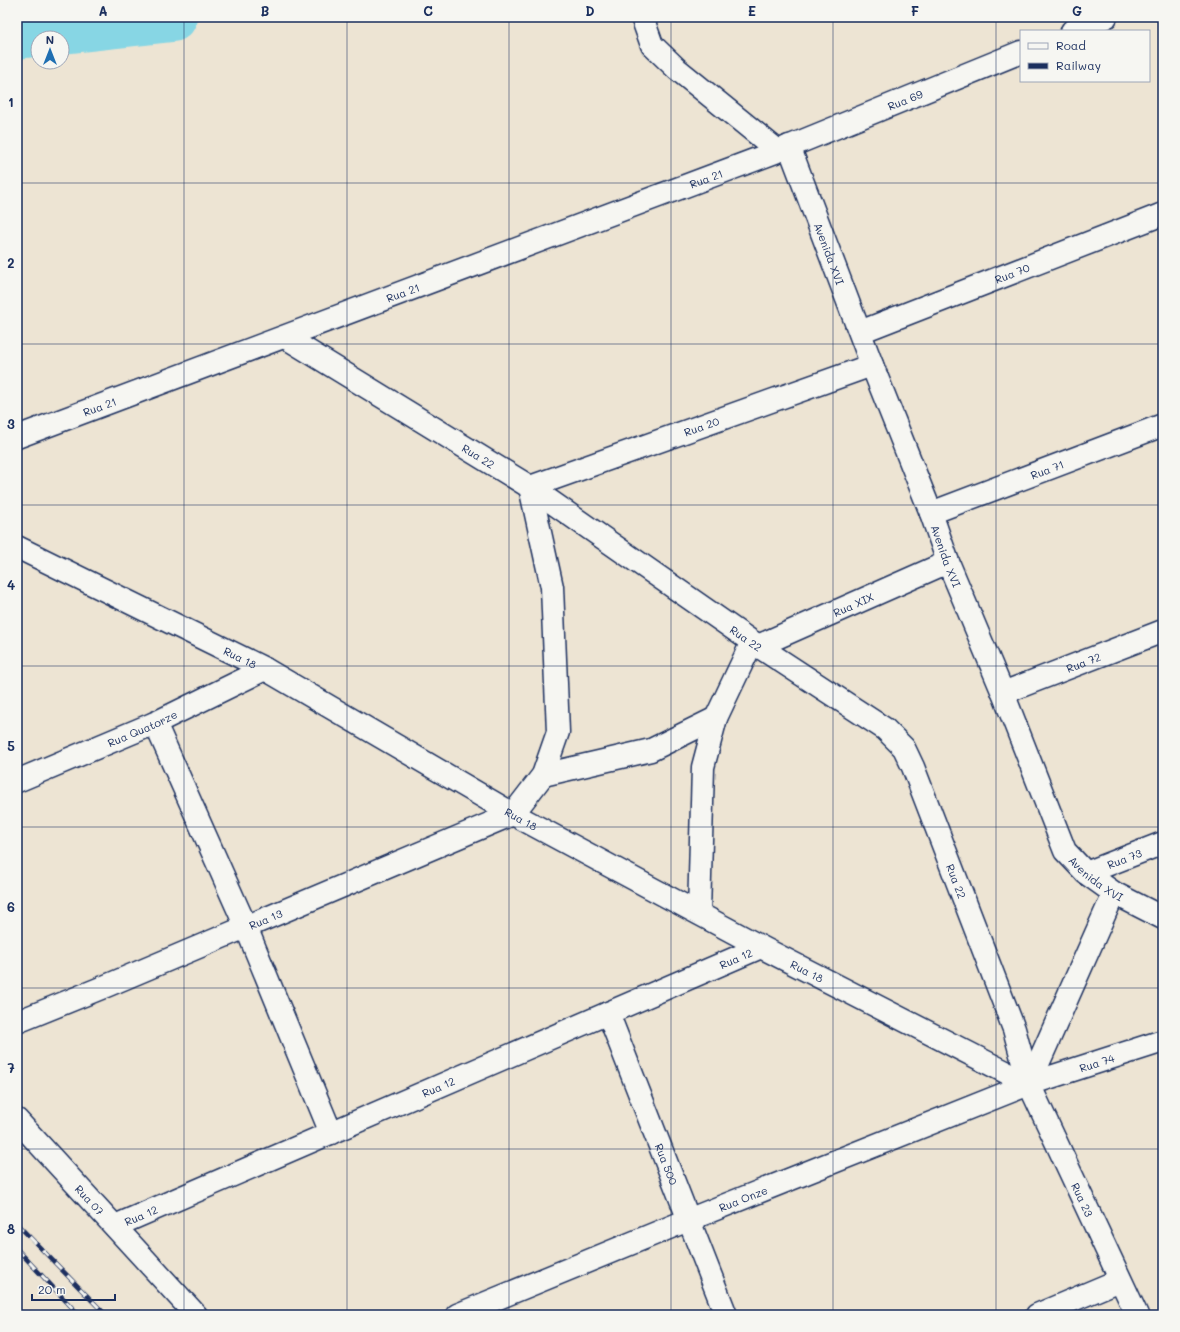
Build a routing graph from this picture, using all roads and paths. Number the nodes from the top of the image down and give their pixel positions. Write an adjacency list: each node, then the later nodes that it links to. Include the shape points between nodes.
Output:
1 (642, 17): 5 (street, via 652,45 677,69)
2 (1106, 17): 3 (street)
3 (1074, 30)
4 (1020, 52): 5 (street, Rua 69)
5 (783, 149): 7 (street, Avenida XVI); 8 (street, Rua 21)
6 (1163, 214): 7 (street, Rua 70)
7 (860, 332): 9 (street, Avenida XVI)
8 (285, 337): 11 (street, Rua 21); 12 (street, Rua 22)
9 (872, 365): 12 (street, Rua 20); 13 (street, Avenida XVI)
10 (1163, 425): 13 (street, Rua 71)
11 (17, 437)
12 (530, 487): 17 (street, Rua 22); 22 (street, via 552,587 558,732)
13 (931, 513): 15 (street, Avenida XVI)
14 (17, 547): 18 (street, Rua 18)
15 (948, 562): 17 (street, Rua XIX); 19 (street, Avenida XVI)
16 (1163, 631): 19 (street, Rua 72)
17 (755, 644): 20 (street); 35 (street, Rua 22, via 885,729 904,748 1014,1029)
18 (265, 669): 21 (street, Rua Quatorze); 24 (street, Rua 18)
19 (1003, 693): 26 (street, Avenida XVI, via 1065,851)
20 (716, 718): 22 (street, via 651,750); 28 (street, via 703,767)
21 (155, 723): 23 (street, Rua Quatorze); 30 (street)
22 (544, 775): 24 (street)
23 (17, 781)
24 (513, 814): 28 (street, Rua 18); 30 (street, Rua 13)
25 (1163, 843): 26 (street, Rua 73)
26 (1086, 873): 27 (street, Avenida XVI)
27 (1114, 893): 29 (street, Avenida XVI); 35 (street)
28 (699, 913): 31 (street, Rua 18)
29 (1163, 918)
30 (246, 927): 33 (street, Rua 13); 37 (street)
31 (761, 947): 32 (street, Rua 12); 35 (street, Rua 18)
32 (608, 1013): 37 (street, Rua 12); 38 (street, Rua 500)
33 (17, 1022)
34 (1163, 1041): 35 (street, Rua 74)
35 (1030, 1084): 38 (street, Rua Onze); 40 (street, Rua 23)
36 (17, 1120): 39 (street, Rua 07)
37 (331, 1133): 39 (street, Rua 12)
38 (688, 1220): 42 (street, Rua Onze); 43 (street, Rua 500)
39 (115, 1226): 41 (street, Rua 07)
40 (1120, 1280): 44 (street); 45 (street, Rua 23)
41 (196, 1315)
42 (457, 1315)
43 (726, 1315)
44 (1037, 1315)
45 (1137, 1315)

